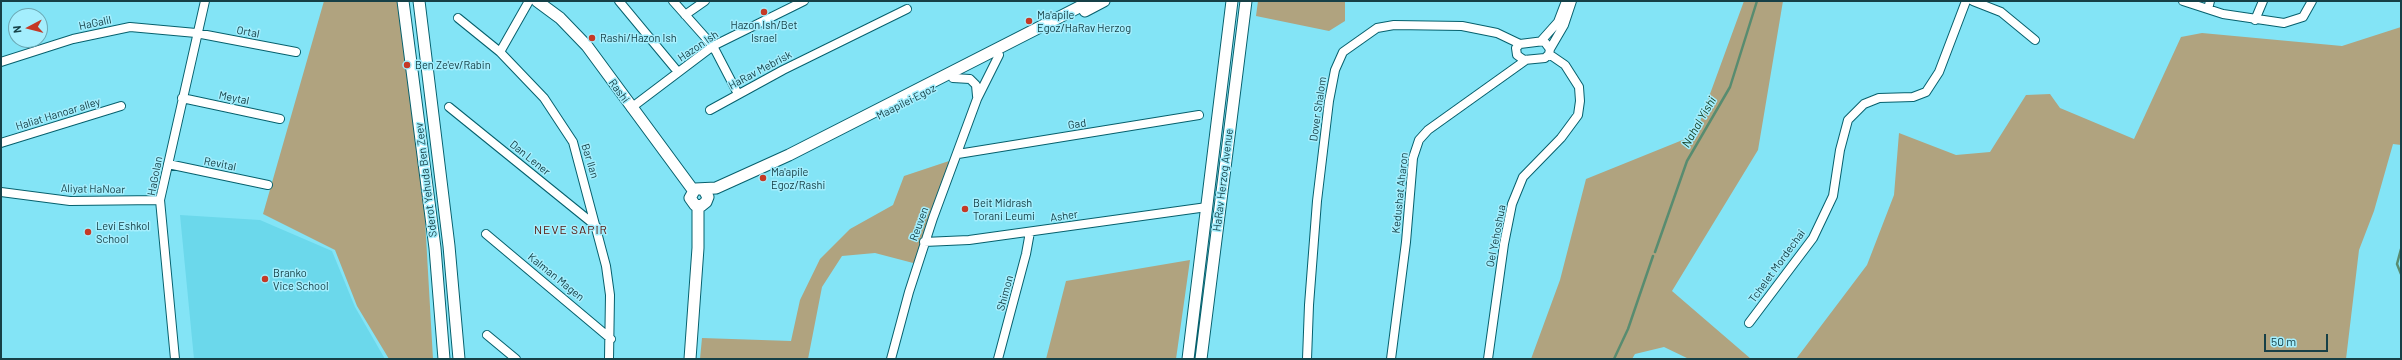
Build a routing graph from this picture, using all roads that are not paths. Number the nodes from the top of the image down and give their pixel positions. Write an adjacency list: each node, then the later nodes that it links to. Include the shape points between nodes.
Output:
1 (205, 1): 26 (street, HaGolan)
2 (403, 1): 64 (main road, Sderot Yehuda Ben Zeev, via 435,248)
3 (419, 1): 65 (main road, Sderot Yehuda Ben Zeev, via 450,254)
4 (529, 1): 33 (street)
5 (537, 1): 44 (main road, Rashi, via 572,29)
6 (619, 1): 37 (street)
7 (673, 1): 23 (street)
8 (705, 1): 23 (street)
9 (804, 1): 30 (street, Hazon Ish)
10 (1091, 1): 53 (main road, Maapilei Egoz, via 822,139)
11 (1104, 1): 34 (main road, Maapilei Egoz)
12 (1232, 1): 55 (main road, HaRav Herzog Avenue)
13 (1246, 1): 72 (main road, HaRav Herzog Avenue)
14 (1566, 1): 28 (street, via 1558,22)
15 (1572, 1): 31 (street, via 1564,25)
16 (1966, 1): 60 (street, Tchelet Mordechai, via 1939,72 1926,92 1913,96 1879,98 1864,104 1848,120 1840,150 1833,196 1813,238)
17 (1973, 1): 27 (street, via 2001,12)
18 (2183, 1): 21 (street)
19 (2263, 1): 25 (street)
20 (2312, 1): 25 (street, via 2303,17 2294,21 2284,23)
21 (2209, 5): 25 (street)
22 (907, 9): 39 (street, HaRav Mebrisk)
23 (685, 15): 30 (street)
24 (458, 18): 33 (street, Bar Ilan)
25 (2255, 20)
26 (196, 33): 32 (street, Ortal); 36 (street, HaGalil, via 130,27 73,39); 40 (street, HaGolan)
27 (2035, 40)
28 (1540, 41): 29 (street); 31 (street, Oel Yehoshua, via 1548,43)
29 (1520, 44): 35 (street, via 1516,48 1517,55); 73 (street, Dover Shalom, via 1497,33 1462,26 1394,26 1377,28 1343,52 1334,70 1329,100 1316,216)
30 (713, 46): 37 (street, Hazon Ish); 39 (street)
31 (1550, 51): 35 (street, via 1545,58); 75 (street, Oel Yehoshua, via 1565,65 1579,87 1578,115 1561,138 1523,178 1512,204)
32 (296, 52)
33 (500, 52): 56 (street, Bar Ilan, via 544,98 573,142)
34 (998, 55): 38 (main road, Maapilei Egoz); 41 (street, Reuven)
35 (1526, 60): 74 (street, Kedushat Aharon, via 1428,130 1419,140 1413,158 1406,242)
36 (1, 62)
37 (678, 72): 44 (street, Hazon Ish)
38 (952, 78): 41 (street, via 967,77 974,81); 53 (main road, Maapilei Egoz, via 825,144)
39 (738, 94): 45 (street, HaRav Mebrisk)
40 (182, 98): 47 (street, Meytal); 50 (street, HaGolan)
41 (977, 99): 49 (street, Reuven)
42 (122, 106): 48 (street, Haliat Hanoar alley)
43 (449, 107): 56 (street, Dan Lener)
44 (631, 108): 53 (main road, Rashi)
45 (710, 110)
46 (1199, 115): 49 (street, Gad)
47 (280, 119)
48 (1, 143)
49 (958, 154): 59 (street, Reuven)
50 (168, 164): 51 (street, Revital); 54 (street, HaGolan)
51 (268, 184)
52 (1, 192): 54 (street, Aliyat HaNoar, via 70,201)
53 (701, 196): 68 (main road)
54 (160, 200): 63 (street, HaGolan)
55 (1207, 206): 57 (street, Asher); 71 (main road, HaRav Herzog Avenue)
56 (596, 226): 62 (street, Bar Ilan, via 610,295)
57 (1030, 232): 59 (street, Asher, via 969,240); 70 (street, Shimon)
58 (486, 234): 62 (street, Kalman Magen)
59 (924, 242): 69 (street, Reuven)
60 (1749, 323)
61 (486, 335): 66 (street)
62 (611, 339): 67 (street, Bar Ilan)
63 (176, 359)
64 (444, 359)
65 (459, 359)
66 (516, 359)
67 (609, 359)
68 (690, 359)
69 (891, 359)
70 (998, 359)
71 (1188, 359)
72 (1201, 359)
73 (1307, 359)
74 (1391, 359)
75 (1488, 359)

